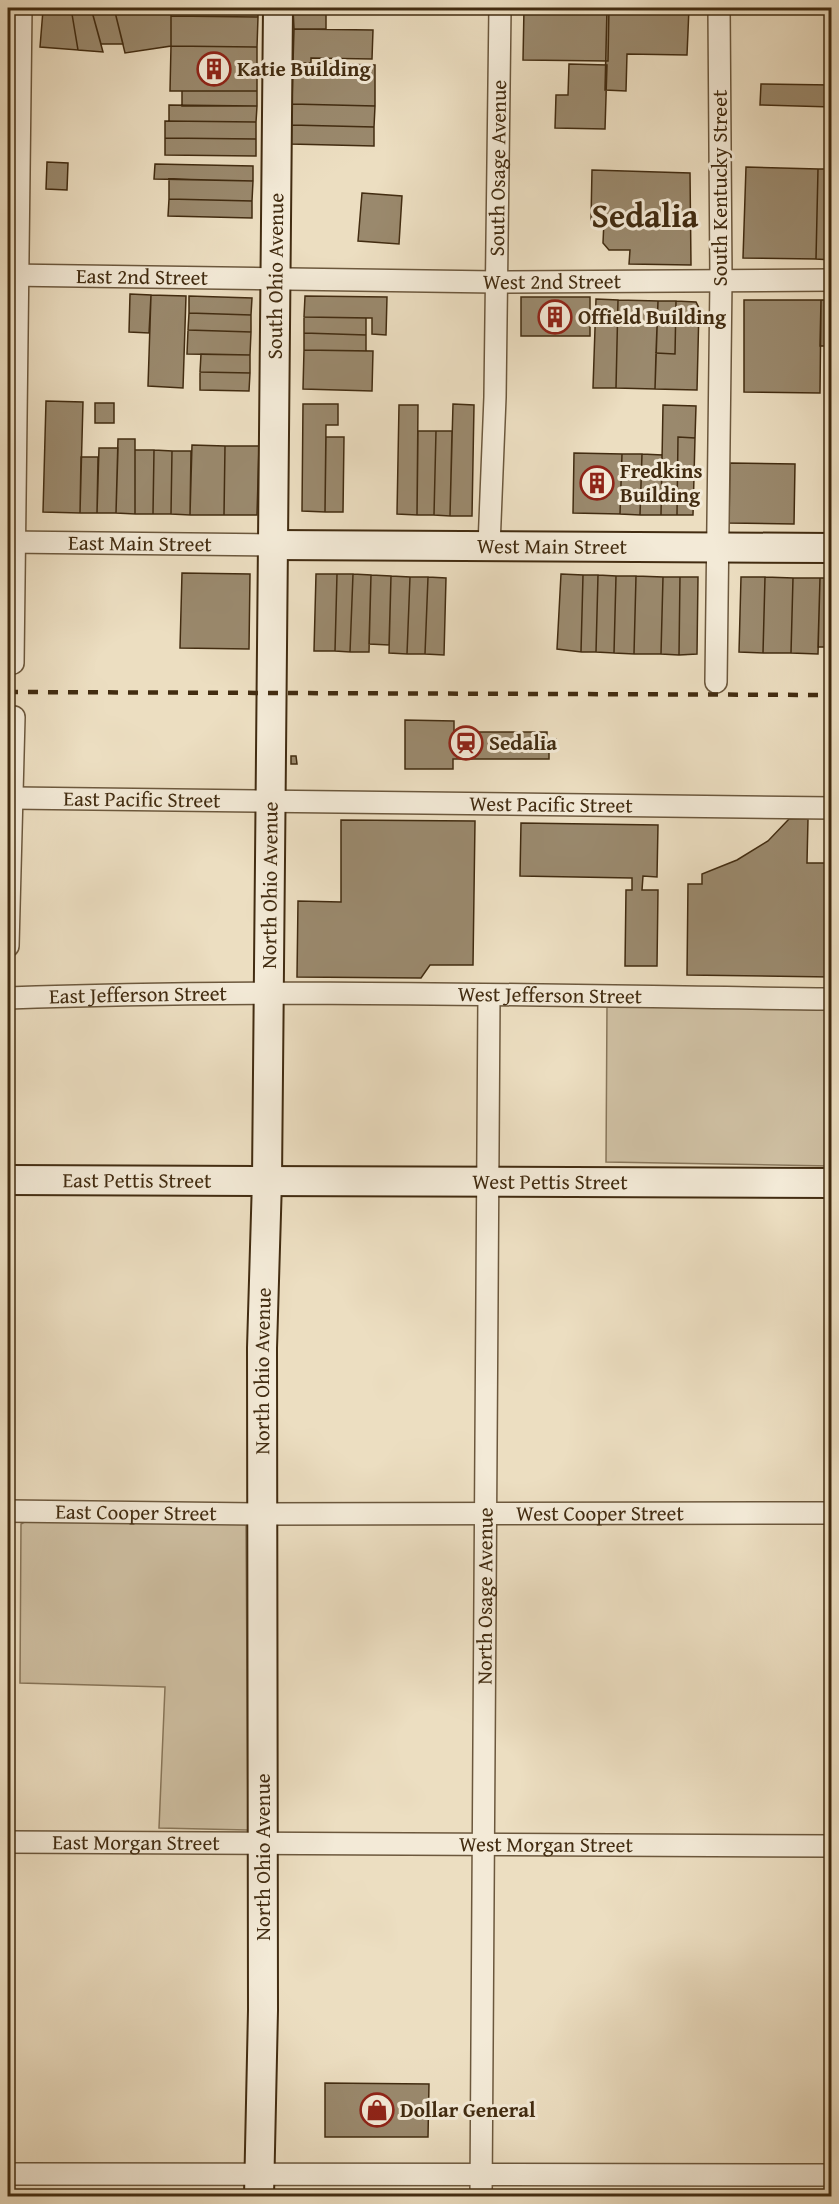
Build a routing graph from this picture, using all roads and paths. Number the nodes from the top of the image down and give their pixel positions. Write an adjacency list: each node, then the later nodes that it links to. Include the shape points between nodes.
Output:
1 (21, 8): 5 (street)
2 (278, 8): 6 (main road, South Ohio Avenue)
3 (500, 8): 9 (street, South Osage Avenue)
4 (719, 8): 7 (street, South Kentucky Street)
5 (13, 275): 6 (street, East 2nd Street); 10 (street)
6 (274, 277): 9 (street, West 2nd Street); 11 (main road, South Ohio Avenue)
7 (721, 280): 8 (street, West 2nd Street); 9 (street, West 2nd Street); 13 (street, South Kentucky Street)
8 (831, 280)
9 (495, 282): 12 (street, South Osage Avenue)
10 (11, 542): 11 (street, East Main Street); 15 (street)
11 (272, 545): 12 (main road, West Main Street); 19 (main road, North Ohio Avenue)
12 (489, 546): 13 (main road, West Main Street)
13 (718, 548): 14 (main road, West Main Street); 16 (street, South Kentucky Street)
14 (831, 548)
15 (13, 663)
16 (716, 682)
17 (14, 717): 18 (street)
18 (13, 798): 19 (street, East Pacific Street); 21 (street)
19 (270, 800): 20 (street, West Pacific Street); 23 (main road, North Ohio Avenue)
20 (831, 808)
21 (9, 849): 22 (street)
22 (8, 946)
23 (268, 995): 24 (street, West Jefferson Street); 25 (street, East Jefferson Street); 28 (main road, North Ohio Avenue)
24 (489, 995): 26 (street, West Jefferson Street); 29 (street, North Osage Avenue)
25 (8, 998)
26 (831, 999)
27 (8, 1180): 28 (main road, East Pettis Street)
28 (267, 1180): 29 (main road, West Pettis Street); 33 (main road, North Ohio Avenue)
29 (488, 1181): 30 (main road, West Pettis Street); 34 (street, North Osage Avenue)
30 (831, 1183)
31 (8, 1511): 33 (street, East Cooper Street)
32 (831, 1513): 34 (street, West Cooper Street)
33 (262, 1514): 34 (street, West Cooper Street); 36 (main road, North Ohio Avenue)
34 (485, 1514): 37 (street, North Osage Avenue)
35 (8, 1842): 36 (street, East Morgan Street)
36 (263, 1843): 37 (street, West Morgan Street); 41 (main road, North Ohio Avenue)
37 (483, 1845): 38 (street, West Morgan Street); 42 (street, North Osage Avenue)
38 (831, 1846)
39 (8, 2174): 41 (street)
40 (831, 2175): 42 (street)
41 (259, 2186): 42 (street)
42 (481, 2186)

